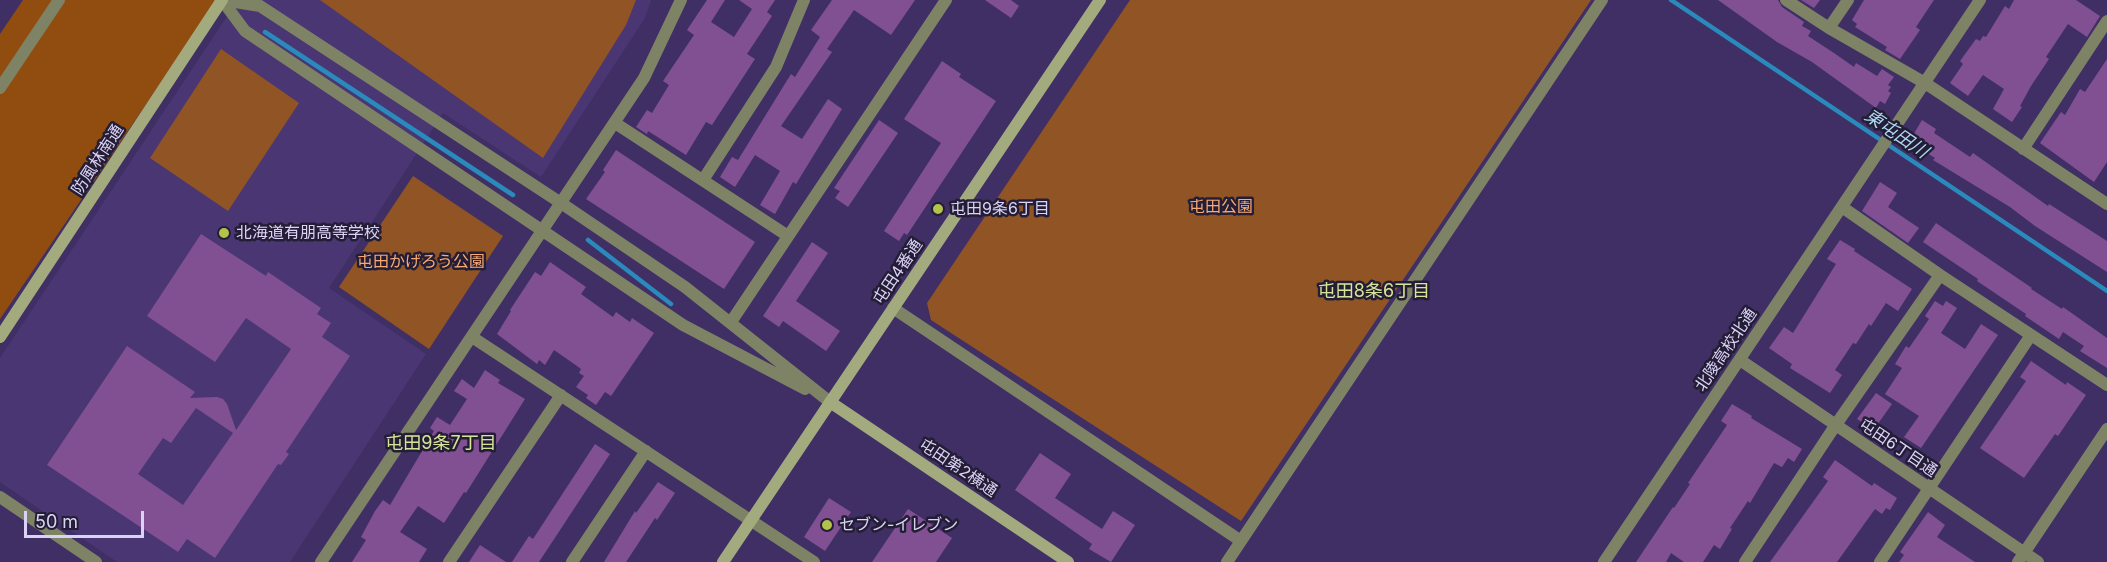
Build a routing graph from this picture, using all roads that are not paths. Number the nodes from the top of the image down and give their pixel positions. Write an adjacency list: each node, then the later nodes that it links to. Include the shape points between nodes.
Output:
1 (59, 0): 14 (street)
2 (222, 0): 18 (street, via 260,6); 21 (street, via 245,31); 28 (street, 防風林南通)
3 (681, 0): 15 (street, via 644,78)
4 (804, 0): 17 (street, via 776,67)
5 (946, 0): 22 (street)
6 (1602, 0): 39 (street)
7 (1786, 0): 12 (street)
8 (1848, 0): 12 (street)
9 (1980, 0): 13 (street)
10 (1096, 2): 24 (street, 屯田4番通)
11 (2107, 21): 16 (street)
12 (1828, 28): 13 (street)
13 (1925, 83): 16 (street); 20 (street, 北陵高校北通)
14 (0, 88)
15 (615, 123): 17 (street); 18 (street)
16 (2023, 148): 19 (street)
17 (703, 180): 22 (street)
18 (561, 203): 21 (street); 25 (street, via 685,286)
19 (2107, 204)
20 (1842, 207): 23 (street); 29 (street, 北陵高校北通)
21 (543, 231): 27 (street); 32 (street, via 683,325)
22 (788, 236): 25 (street)
23 (1940, 275): 26 (street); 33 (street)
24 (893, 308): 32 (street, 屯田4番通); 39 (street)
25 (731, 322): 32 (street)
26 (2031, 335): 30 (street); 36 (street)
27 (472, 337): 31 (street); 42 (street)
28 (0, 338)
29 (1740, 360): 33 (street, 屯田6丁目通); 49 (street, 北陵高校北通)
30 (2107, 385)
31 (561, 395): 35 (street); 43 (street)
32 (830, 402): 38 (street, 屯田4番通); 47 (street, 屯田第2横通)
33 (1835, 426): 36 (street, 屯田6丁目通); 50 (street)
34 (2107, 429): 40 (street)
35 (646, 451): 38 (street); 44 (street)
36 (1930, 489): 40 (street, 屯田6丁目通); 51 (street)
37 (0, 497): 41 (street)
38 (751, 520): 45 (street, 屯田4番通); 46 (street)
39 (1241, 542): 48 (street)
40 (2021, 557): 52 (street, 屯田6丁目通)
41 (96, 562)
42 (321, 562)
43 (449, 562)
44 (572, 562)
45 (723, 562)
46 (814, 562)
47 (1068, 562)
48 (1227, 562)
49 (1604, 562)
50 (1745, 562)
51 (1880, 562)
52 (2038, 562)

